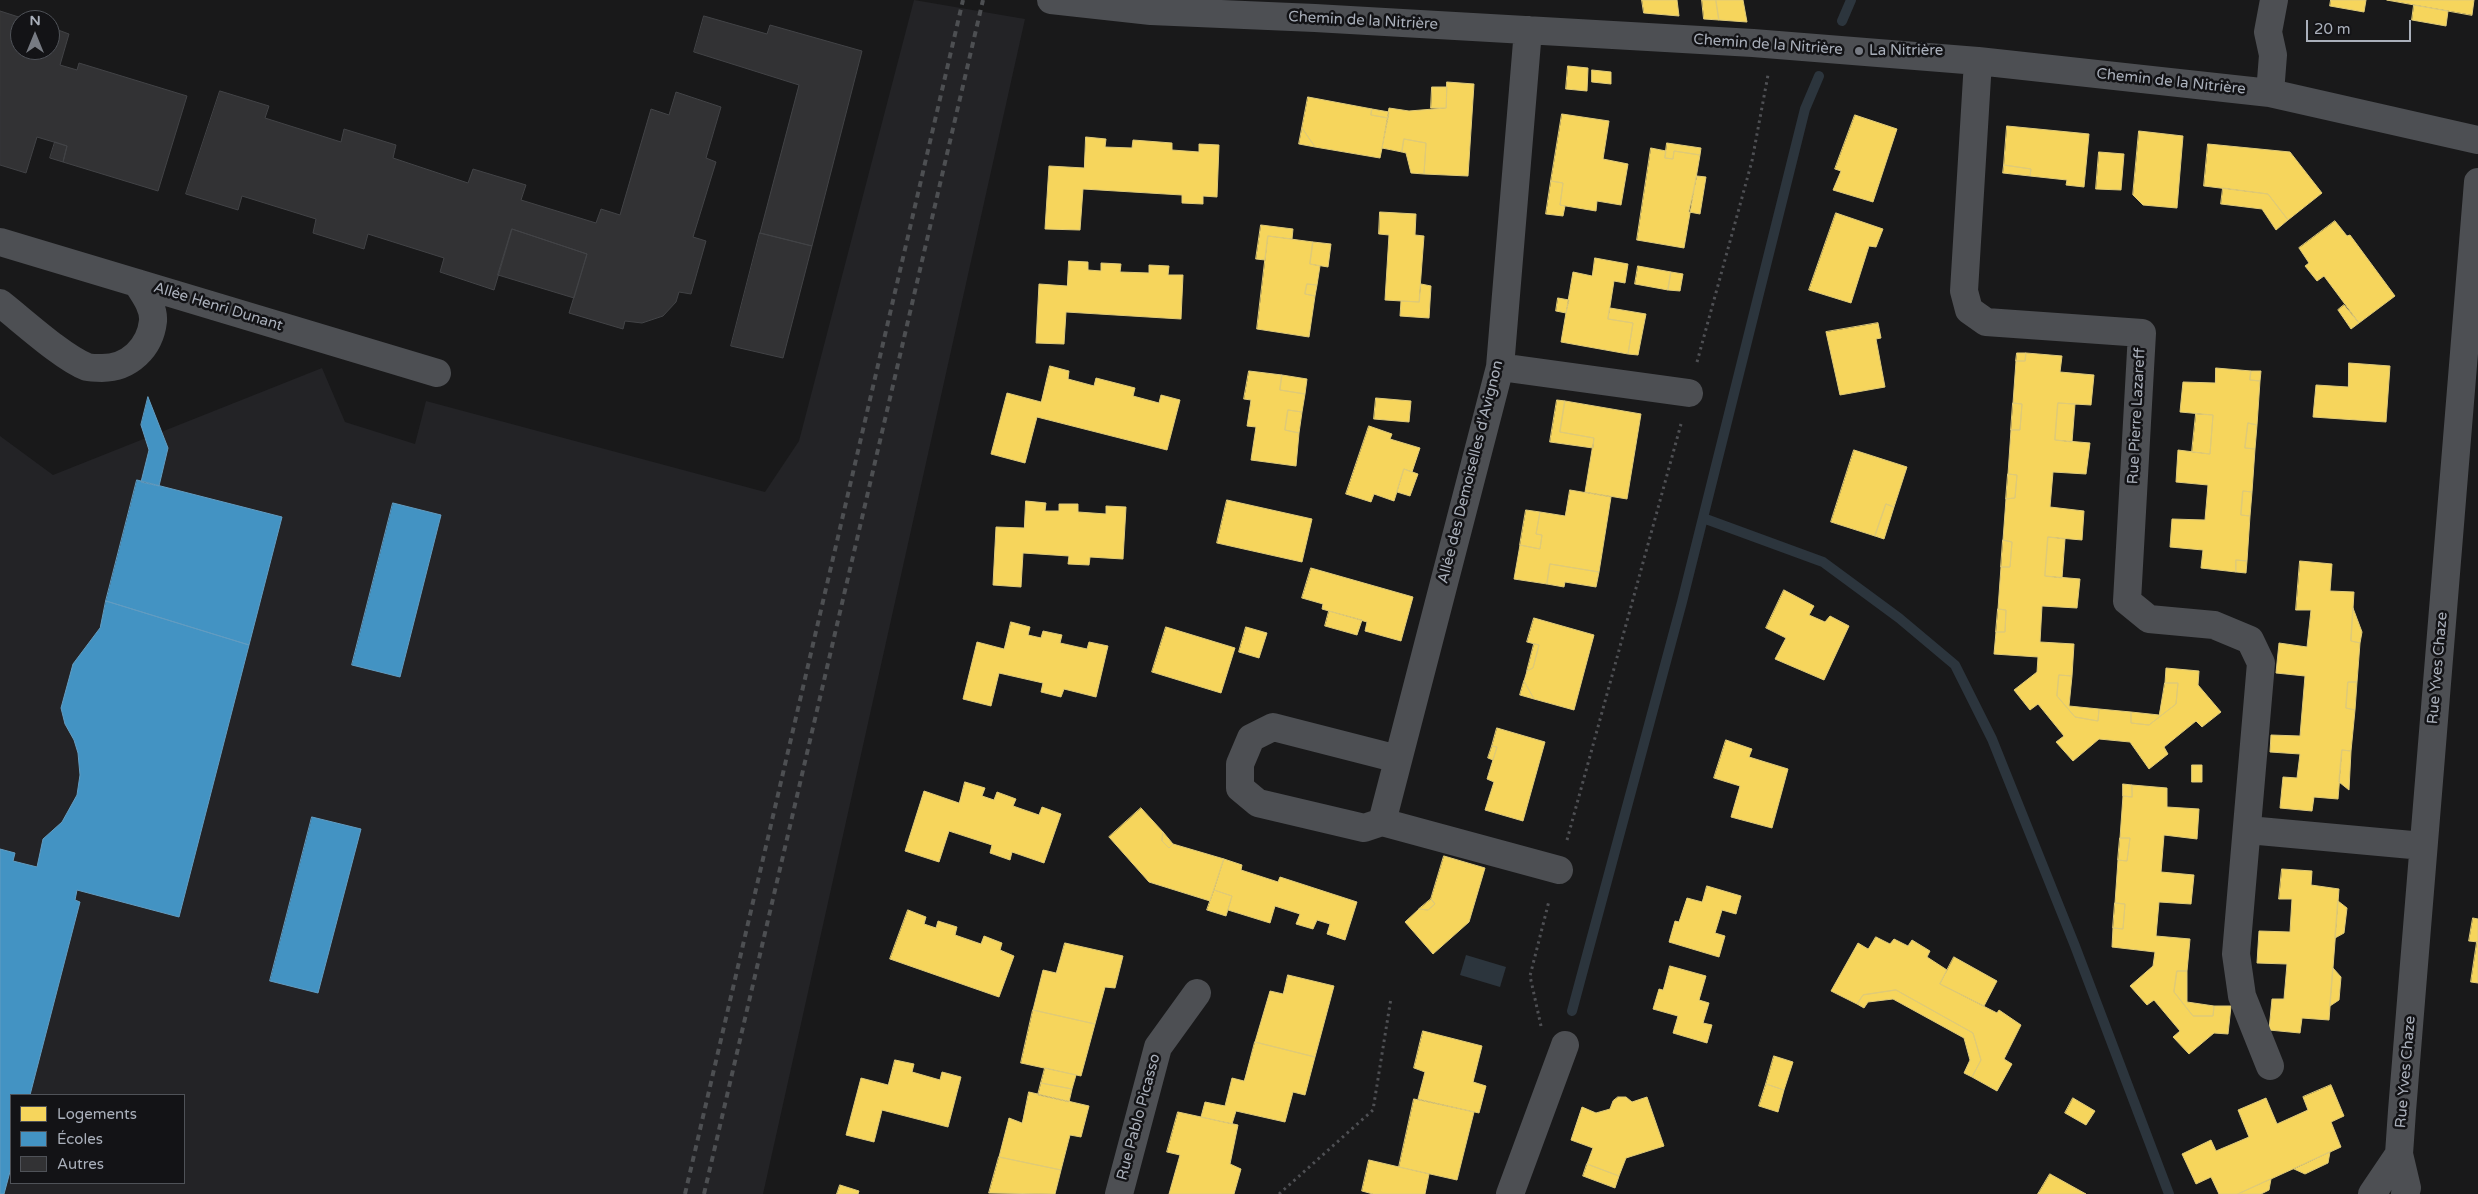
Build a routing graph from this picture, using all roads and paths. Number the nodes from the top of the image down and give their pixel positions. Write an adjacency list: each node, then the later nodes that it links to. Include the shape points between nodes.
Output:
1 (1051, 0): 3 (street, Chemin de la Nitrière, via 1151,11)
2 (2274, 0): 6 (street, via 2268,32 2273,55)
3 (1528, 30): 4 (street, Chemin de la Nitrière); 12 (street, Allée des Demoiselles d'Avignon)
4 (1774, 45): 5 (street, Chemin de la Nitrière); 14 (path, via 1752,161)
5 (1978, 61): 6 (street, Chemin de la Nitrière); 17 (street, Rue Pierre Lazareff, via 1964,291 1969,310 1986,322 2142,333 2127,601 2149,620 2214,625 2250,640 2261,662)
6 (2270, 93): 7 (street, Chemin de la Nitrière)
7 (2478, 140)
8 (2478, 182): 18 (street, Rue Yves Chaze)
9 (0, 242): 10 (street, Allée Henri Dunant)
10 (137, 283): 11 (street, via 150,303 153,320 147,342 133,359 113,368 88,368); 13 (street, Allée Henri Dunant)
11 (0, 303)
12 (1500, 367): 14 (street); 15 (street, Allée des Demoiselles d'Avignon)
13 (437, 373)
14 (1689, 393): 19 (path)
15 (1398, 759): 16 (street, Allée des Demoiselles d'Avignon); 16 (street, via 1273,727 1251,738 1240,764 1240,788 1258,803 1364,828)
16 (1382, 822): 19 (street)
17 (2248, 830): 18 (street); 24 (street, via 2236,954 2242,996)
18 (2423, 846): 25 (street, Rue Yves Chaze)
19 (1559, 870): 22 (path, via 1530,976)
20 (1197, 994): 26 (street, Rue Pablo Picasso, via 1158,1047)
21 (1391, 998): 27 (path, via 1373,1110)
22 (1534, 1003)
23 (1565, 1045): 28 (street)
24 (2270, 1066)
25 (2399, 1154): 29 (street, Rue Yves Chaze); 30 (street, Rue Yves Chaze, via 2407,1188)
26 (1119, 1194)
27 (1279, 1194)
28 (1510, 1194)
29 (2372, 1194)
30 (2404, 1194)

